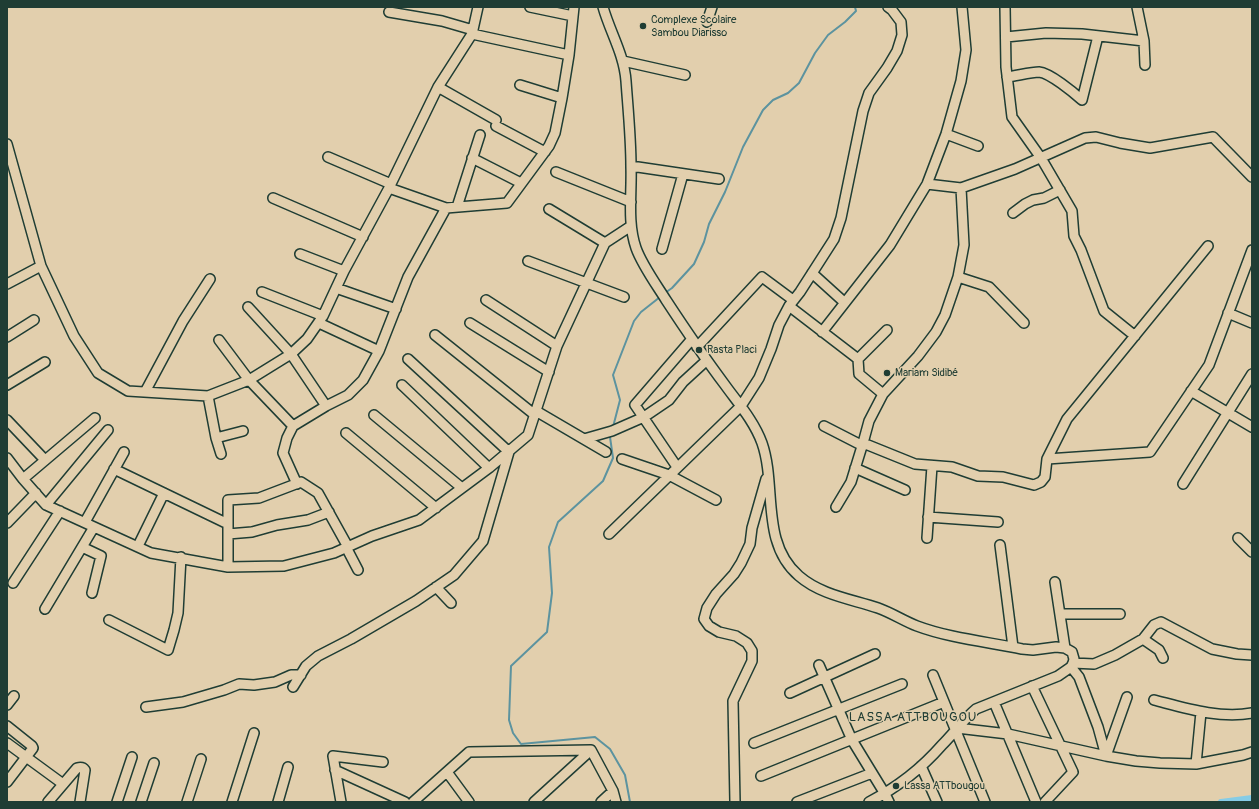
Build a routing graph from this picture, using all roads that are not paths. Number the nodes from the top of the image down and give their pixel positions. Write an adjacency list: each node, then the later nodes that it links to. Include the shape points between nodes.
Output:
1 (478, 7): 12 (street)
2 (530, 7): 10 (street)
3 (603, 7): 17 (street)
4 (712, 7): 11 (street)
5 (888, 7): 58 (street, via 901,22 902,35 897,51 869,94 863,111 841,218 834,239)
6 (962, 7): 24 (street, via 966,50 961,81)
7 (1005, 7): 14 (street)
8 (1138, 7): 15 (street)
9 (389, 12): 12 (street, via 442,21)
10 (573, 12): 16 (street)
11 (707, 22)
12 (472, 32): 16 (street); 22 (street)
13 (1098, 36): 14 (street, via 1046,34); 15 (street); 20 (street, via 1082,100 1067,87 1039,72)
14 (1006, 37): 20 (street)
15 (1144, 41): 18 (street)
16 (569, 55): 23 (street)
17 (623, 61): 19 (street); 32 (street)
18 (1145, 65)
19 (685, 74)
20 (1007, 77): 31 (street, via 1012,117)
21 (520, 85): 23 (street)
22 (438, 87): 28 (street); 39 (street)
23 (562, 98): 28 (street, via 555,133)
24 (946, 134): 27 (street); 38 (street)
25 (480, 135): 30 (street)
26 (7, 144): 56 (street)
27 (978, 146)
28 (545, 152): 37 (street)
29 (328, 157): 39 (street)
30 (472, 158): 37 (street); 44 (street)
31 (1042, 158): 35 (street, via 1085,138 1096,137 1150,148 1213,137); 40 (street); 41 (street)
32 (631, 166): 34 (street); 43 (street)
33 (556, 172): 43 (street)
34 (683, 174): 36 (street); 52 (street)
35 (1252, 177)
36 (719, 179)
37 (521, 183): 44 (street, via 507,203)
38 (927, 184): 40 (street); 67 (street, via 890,245)
39 (390, 186): 45 (street); 49 (street)
40 (961, 188): 59 (street, via 964,245)
41 (1060, 190): 47 (street, via 1033,200); 80 (street, via 1072,211 1074,236 1104,311)
42 (273, 198): 49 (street)
43 (631, 202): 48 (street)
44 (457, 207): 45 (street)
45 (446, 208): 70 (street, via 408,277)
46 (549, 209): 50 (street)
47 (1013, 213)
48 (631, 226): 50 (street); 83 (street, via 637,250)
49 (362, 237): 57 (street)
50 (605, 242): 61 (street)
51 (1208, 246): 80 (street)
52 (662, 249)
53 (1252, 250): 71 (street)
54 (300, 254): 57 (street)
55 (528, 261): 61 (street)
56 (41, 266): 62 (street); 97 (street, via 74,336 98,373 128,391)
57 (344, 271): 63 (street)
58 (812, 273): 67 (street); 68 (street)
59 (958, 277): 75 (street, via 989,287); 98 (street, via 945,315 936,332)
60 (210, 279): 97 (street, via 183,321)
61 (587, 283): 65 (street); 84 (street)
62 (7, 284)
63 (336, 288): 70 (street); 72 (street)
64 (262, 292): 72 (street)
65 (624, 297)
66 (486, 300): 84 (street)
67 (844, 302): 78 (street)
68 (791, 303): 78 (street); 83 (street, via 762,277); 101 (street, via 779,325 759,378)
69 (248, 307): 86 (street)
70 (396, 309): 85 (street)
71 (1228, 313): 76 (street); 96 (street, via 1209,365)
72 (321, 319): 85 (street); 86 (street, via 307,339)
73 (34, 320): 81 (street)
74 (470, 323): 91 (street)
75 (1024, 323)
76 (1252, 323)
77 (887, 330): 89 (street)
78 (822, 332): 89 (street)
79 (435, 335): 102 (street)
80 (1135, 336): 122 (street, via 1067,419)
81 (7, 337)
82 (219, 340): 93 (street)
83 (695, 343): 88 (street); 105 (street, via 635,405)
84 (557, 346): 91 (street)
85 (379, 351): 100 (street, via 363,380 348,395)
86 (291, 354): 93 (street); 100 (street)
87 (408, 359): 118 (street)
88 (707, 360): 101 (street); 105 (street, via 683,382 669,400)
89 (858, 360): 98 (street, via 859,374)
90 (45, 362): 94 (street)
91 (549, 372): 102 (street)
92 (1252, 374): 103 (street)
93 (249, 380): 99 (street); 108 (street)
94 (7, 385)
95 (402, 385): 127 (street)
96 (1191, 391): 103 (street); 122 (street, via 1150,452)
97 (145, 392): 99 (street)
98 (883, 394): 116 (street, via 869,421)
99 (208, 396): 114 (street)
100 (326, 406): 108 (street)
101 (741, 406): 126 (street); 131 (street, via 762,443)
102 (536, 413): 115 (street); 118 (street, via 528,435)
103 (1228, 413): 110 (street); 134 (street)
104 (374, 415): 135 (street)
105 (644, 417): 115 (street, via 612,431); 126 (street)
106 (95, 418): 123 (street)
107 (7, 420): 123 (street)
108 (293, 426): 133 (street, via 283,453)
109 (824, 426): 116 (street)
110 (1252, 427)
111 (108, 430): 140 (street)
112 (243, 431): 114 (street)
113 (346, 433): 142 (street)
114 (216, 438): 120 (street)
115 (584, 439): 119 (street)
116 (863, 444): 125 (street, via 915,464); 128 (street)
117 (124, 452): 129 (street)
118 (509, 452): 127 (street); 165 (street, via 483,541 454,575)
119 (606, 452)
120 (221, 454)
121 (7, 458): 132 (street)
122 (1047, 459): 125 (street, via 1045,477 1034,485 1003,477 978,476 952,467)
123 (45, 460): 132 (street)
124 (622, 460): 130 (street)
125 (932, 466): 145 (street)
126 (677, 467): 130 (street)
127 (489, 468): 135 (street)
128 (855, 468): 136 (street); 141 (street, via 851,482)
129 (114, 469): 138 (street); 146 (street)
130 (669, 475): 139 (street); 152 (street)
131 (769, 476): 173 (street, via 776,540 789,565 810,584 835,596 880,608 916,626); 238 (street, via 758,505 750,544 734,574 707,608 704,619 709,626 719,632 736,636 747,643 752,651 752,661 733,701)
132 (23, 479): 137 (street)
133 (296, 484): 144 (street, via 301,482 318,493); 149 (street, via 259,498 228,500)
134 (1183, 484)
135 (462, 488): 142 (street)
136 (905, 490)
137 (36, 493): 140 (street); 148 (street)
138 (164, 494): 149 (street); 156 (street)
139 (716, 500)
140 (46, 505): 143 (street)
141 (836, 507)
142 (436, 508): 158 (street, via 419,520)
143 (60, 511): 146 (street); 164 (street)
144 (329, 512): 151 (street, via 308,520 252,532); 158 (street)
145 (928, 517): 147 (street); 153 (street)
146 (85, 522): 150 (street)
147 (998, 522)
148 (7, 523)
149 (228, 524): 151 (street)
150 (94, 526): 156 (street); 157 (street)
151 (228, 534): 161 (street)
152 (609, 534)
153 (927, 538)
154 (1238, 538): 159 (street)
155 (1000, 545): 173 (street)
156 (138, 546): 160 (street, via 151,552)
157 (82, 547): 166 (street, via 101,556); 168 (street)
158 (347, 547): 161 (street, via 284,566); 162 (street)
159 (1252, 552)
160 (181, 557): 161 (street); 171 (street, via 178,613 168,650)
161 (228, 567)
162 (358, 570)
163 (1055, 582): 169 (street)
164 (13, 583)
165 (436, 587): 167 (street); 180 (street, via 358,635 318,656 306,666)
166 (92, 592)
167 (451, 603)
168 (45, 609)
169 (1060, 614): 170 (street); 174 (street)
170 (1120, 614)
171 (109, 620)
172 (1143, 640): 176 (street, via 1154,625 1161,622 1212,649); 177 (street, via 1158,650); 179 (street, via 1094,664)
173 (1013, 647): 174 (street, via 1033,650)
174 (1065, 648): 179 (street, via 1072,652)
175 (874, 654): 182 (street)
176 (1252, 655)
177 (1163, 658)
178 (819, 664): 182 (street)
179 (1072, 665): 184 (street, via 1058,676); 207 (street, via 1098,727)
180 (301, 675): 185 (street); 193 (street, via 275,682 239,684 183,702)
181 (933, 675): 190 (street)
182 (825, 677): 186 (street); 194 (street)
183 (902, 684): 194 (street)
184 (1032, 686): 191 (street); 204 (street)
185 (293, 687)
186 (790, 693)
187 (14, 696): 192 (street)
188 (1127, 697): 207 (street)
189 (1154, 700): 195 (street)
190 (944, 702): 198 (street); 201 (street)
191 (994, 702): 198 (street, via 976,710); 200 (street)
192 (7, 705)
193 (146, 707)
194 (839, 709): 201 (street); 203 (street)
195 (1201, 712): 196 (street, via 1239,716); 213 (street)
196 (1252, 713)
197 (7, 726): 208 (street, via 32,746)
198 (956, 729): 200 (street); 214 (street); 242 (street)
199 (254, 733): 229 (street)
200 (1008, 734): 204 (street); 243 (street)
201 (852, 740): 218 (street); 219 (street)
202 (7, 743): 208 (street)
203 (754, 743)
204 (1061, 746): 207 (street); 244 (street, via 1073,772)
205 (591, 750): 217 (street, via 469,752); 222 (street); 235 (street)
206 (1252, 752): 213 (street)
207 (1106, 756): 213 (street, via 1136,761)
208 (26, 757): 220 (street); 221 (street)
209 (132, 757): 226 (street)
210 (201, 758): 228 (street)
211 (383, 762): 216 (street, via 333,756)
212 (154, 763): 227 (street)
213 (1196, 764)
214 (921, 766): 223 (street); 241 (street)
215 (288, 767): 230 (street)
216 (335, 770): 231 (street); 232 (street)
217 (447, 772): 233 (street); 234 (street)
218 (872, 773): 223 (street); 239 (street)
219 (761, 776)
220 (7, 782)
221 (63, 784): 224 (street); 225 (street, via 77,768 83,768 85,770)
222 (613, 791): 236 (street); 237 (street)
223 (887, 798): 240 (street)
224 (48, 802)
225 (81, 802)
226 (118, 802)
227 (141, 802)
228 (187, 802)
229 (232, 802)
230 (278, 802)
231 (341, 802)
232 (405, 802)
233 (413, 802)
234 (469, 802)
235 (534, 802)
236 (601, 802)
237 (616, 802)
238 (735, 802)
239 (797, 802)
240 (869, 802)
241 (937, 802)
242 (985, 802)
243 (1036, 802)
244 (1045, 802)

